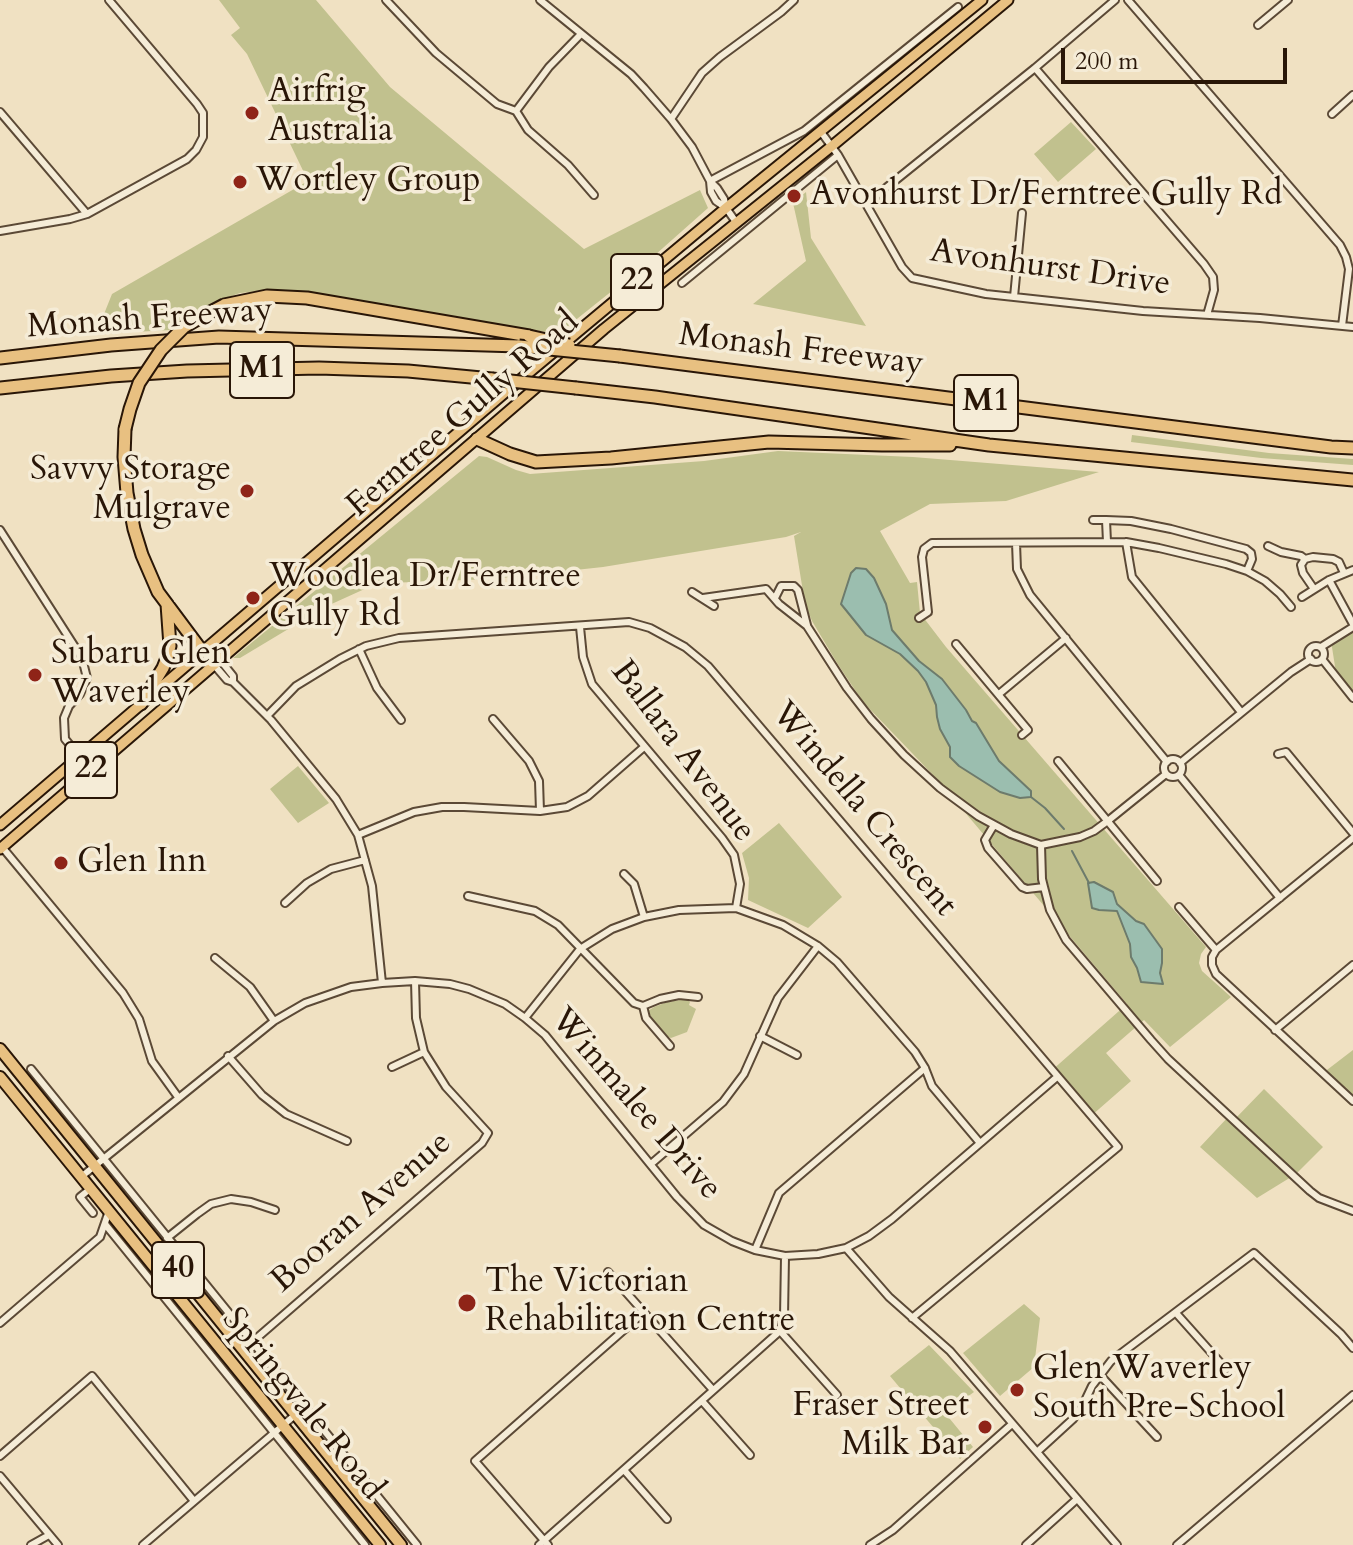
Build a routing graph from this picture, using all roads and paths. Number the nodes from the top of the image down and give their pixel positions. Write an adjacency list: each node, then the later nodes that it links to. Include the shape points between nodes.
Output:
1 (109, 0): 28 (street, via 197,104 205,124 203,137 187,159)
2 (386, 0): 15 (street, via 436,53 497,104)
3 (540, 0): 12 (street)
4 (794, 0): 18 (street, via 702,73)
5 (982, 0): 19 (main road, Ferntree Gully Road / 22)
6 (1008, 0): 20 (main road, Ferntree Gully Road / 22)
7 (1115, 0): 13 (street)
8 (1128, 0): 34 (street, via 1340,245 1349,269)
9 (1288, 0): 11 (street)
10 (958, 7): 21 (street, via 804,131)
11 (1258, 25)
12 (581, 34): 15 (street); 18 (street, via 631,74)
13 (1035, 68): 25 (street); 33 (street, via 1204,264 1214,290)
14 (1353, 95): 17 (street)
15 (516, 111): 22 (street, via 528,130)
16 (0, 112): 28 (street)
17 (1332, 114)
18 (671, 119): 21 (street)
19 (821, 132): 20 (street, Avonhurst Drive); 26 (main road, Ferntree Gully Road / 22)
20 (835, 151): 23 (main road, Ferntree Gully Road / 22); 24 (street); 25 (street, Avonhurst Drive)
21 (710, 181): 26 (street, via 716,201)
22 (594, 195)
23 (761, 202): 24 (street); 29 (main road, Ferntree Gully Road / 22)
24 (779, 203): 31 (street)
25 (866, 204): 32 (street, Avonhurst Drive, via 912,278)
26 (726, 208): 29 (street); 72 (main road, Ferntree Gully Road / 22)
27 (1022, 213): 32 (street)
28 (87, 214): 30 (street)
29 (736, 222): 39 (main road, Ferntree Gully Road / 22)
30 (0, 231)
31 (682, 283)
32 (1014, 297): 33 (street, Avonhurst Drive)
33 (1207, 315): 34 (street, Avonhurst Drive)
34 (1342, 326): 35 (street, Avonhurst Drive)
35 (1353, 327)
36 (620, 356): 37 (highway, Monash Freeway / M1, bridge, via 519,346 219,337); 41 (highway, Monash Freeway / M1); 62 (highway, bridge, via 294,297 254,298 207,313 161,350 139,383 125,429 124,471 134,529)
37 (0, 358)
38 (0, 388): 40 (highway, Monash Freeway / M1, bridge, via 141,374 408,371 655,397)
39 (477, 439): 40 (highway, via 536,462 769,442); 76 (main road, Ferntree Gully Road / 22)
40 (989, 445): 42 (highway, Monash Freeway / M1)
41 (1353, 446)
42 (1353, 480)
43 (1093, 520): 44 (street)
44 (1106, 520): 46 (street); 52 (street, via 1171,529 1246,549 1252,559)
45 (0, 530): 87 (street, via 82,658 87,678 64,718 65,739)
46 (1107, 542): 47 (street); 48 (street)
47 (1126, 542): 52 (street); 80 (street, via 1132,577)
48 (1016, 543): 65 (street, via 932,543 924,549 928,612); 69 (street, via 1023,583)
49 (1268, 546): 50 (street)
50 (1305, 559): 53 (street, via 1333,559); 57 (street, via 1303,573)
51 (1353, 570): 53 (street)
52 (1247, 571): 64 (street)
53 (1344, 573): 54 (street)
54 (1329, 580): 57 (street); 66 (street)
55 (781, 586): 56 (street); 61 (street); 67 (street, via 798,590)
56 (766, 589): 60 (street); 61 (street)
57 (1314, 589): 59 (street)
58 (692, 592): 60 (street)
59 (1302, 597)
60 (703, 598): 63 (street)
61 (775, 598): 67 (street)
62 (167, 603): 72 (highway); 79 (highway, via 167,658)
63 (714, 606)
64 (1291, 607)
65 (919, 618)
66 (1353, 625): 71 (street)
67 (807, 626): 97 (street, via 847,688 904,755)
68 (580, 627): 73 (street, Windella Crescent, via 399,638); 86 (street, Ballara Avenue, via 592,684); 134 (street, Windella Crescent, via 629,622 650,628 708,666)
69 (1066, 638): 77 (street); 89 (street)
70 (956, 644): 77 (street)
71 (1321, 647): 74 (street, via 1311,648); 75 (street)
72 (205, 648): 76 (street); 79 (main road, Ferntree Gully Road / 22)
73 (359, 649): 81 (street, Windella Crescent, via 306,679); 83 (street, via 377,688)
74 (1311, 659): 75 (street); 80 (street)
75 (1322, 659): 78 (street)
76 (217, 663): 81 (street, via 227,680); 91 (main road, Ferntree Gully Road / 22)
77 (999, 694): 84 (street, via 1028,730)
78 (1353, 698)
79 (141, 704): 87 (main road, Ferntree Gully Road / 22)
80 (1241, 712): 90 (street)
81 (267, 716): 98 (street, via 336,799)
82 (493, 719): 94 (street, via 529,761 539,781)
83 (401, 720)
84 (1022, 735)
85 (1290, 744): 99 (street, via 1282,753)
86 (644, 747): 94 (street, via 588,796 567,807); 110 (street, Ballara Avenue, via 734,855 740,884)
87 (79, 757): 91 (street); 96 (main road, Ferntree Gully Road / 22)
88 (1058, 761): 95 (street)
89 (1167, 762): 90 (street); 92 (street)
90 (1180, 763): 93 (street)
91 (91, 770): 101 (main road, Ferntree Gully Road / 22)
92 (1166, 774): 93 (street); 95 (street)
93 (1179, 775): 107 (street)
94 (540, 811): 98 (street, via 442,807 414,812)
95 (1109, 820): 100 (street, via 1080,837); 104 (street)
96 (0, 825)
97 (994, 825): 100 (street); 105 (street, via 985,840 988,848 1022,887)
98 (358, 835): 102 (street)
99 (1353, 836): 107 (street)
100 (1041, 845): 105 (street)
101 (1, 848): 135 (street, via 123,993 139,1019 152,1061)
102 (365, 860): 108 (street, via 331,869); 118 (street)
103 (624, 874): 111 (street, via 634,884)
104 (1157, 881)
105 (1044, 887): 146 (street, via 1066,940 1168,1059 1310,1191)
106 (468, 896): 113 (street, via 535,911 558,925)
107 (1280, 898): 114 (street)
108 (285, 903)
109 (1179, 907): 114 (street)
110 (736, 908): 111 (street); 112 (street, via 783,925)
111 (644, 917): 113 (street)
112 (818, 946): 124 (street, via 778,998); 131 (street)
113 (580, 949): 120 (street); 121 (street)
114 (1216, 950): 123 (street, via 1216,974)
115 (215, 958): 122 (street, via 250,987)
116 (1353, 965): 123 (street)
117 (415, 981): 118 (street, Winmalee Drive); 121 (street, Winmalee Drive, via 469,989); 127 (street, Booran Avenue)
118 (382, 983): 122 (street, Winmalee Drive, via 305,1003)
119 (698, 997): 120 (street, via 679,995)
120 (643, 1006): 125 (street, via 646,1018)
121 (525, 1018): 140 (street, Winmalee Drive, via 545,1035)
122 (274, 1021): 129 (street, Winmalee Drive)
123 (1275, 1030): 136 (street)
124 (760, 1036): 128 (street); 140 (street, via 744,1074 723,1102)
125 (670, 1046)
126 (0, 1049): 141 (highway, Springvale Road / 40)
127 (424, 1052): 130 (street); 161 (street, Booran Avenue, via 446,1087 488,1133)
128 (797, 1055)
129 (228, 1056): 135 (street, Winmalee Drive); 137 (street, via 286,1114)
130 (392, 1067)
131 (925, 1068): 138 (street, via 932,1086); 153 (street, via 779,1193)
132 (31, 1069): 139 (street, Springvale Road)
133 (0, 1077): 142 (highway, Springvale Road / 40)
134 (1057, 1077): 138 (street, Winmalee Drive); 158 (street, Windella Crescent, via 1118,1147)
135 (178, 1097): 139 (street, Winmalee Drive)
136 (1353, 1101)
137 (347, 1141)
138 (980, 1143): 152 (street, Winmalee Drive, via 892,1219)
139 (103, 1158): 141 (street, Winmalee Drive); 151 (street, Springvale Road)
140 (651, 1164): 153 (street, Winmalee Drive, via 704,1225)
141 (93, 1166): 142 (street, Winmalee Drive); 163 (highway, Springvale Road / 40)
142 (81, 1177): 143 (highway, Springvale Road / 40)
143 (90, 1189): 145 (highway, Springvale Road / 40); 147 (street, Springvale Road, via 80,1197)
144 (275, 1210): 151 (street, via 231,1199 211,1204)
145 (109, 1211): 148 (street); 173 (highway, Springvale Road / 40)
146 (1353, 1211)
147 (93, 1213)
148 (105, 1224): 149 (street); 150 (street, Springvale Road)
149 (100, 1237): 150 (street); 159 (street)
150 (115, 1237): 173 (street, Springvale Road)
151 (167, 1238): 161 (street, Springvale Road)
152 (846, 1248): 154 (street, Winmalee Drive); 158 (street)
153 (755, 1250): 154 (street, Winmalee Drive)
154 (785, 1256): 160 (street)
155 (608, 1272): 156 (street)
156 (643, 1313): 166 (street); 185 (street, via 475,1461)
157 (1176, 1313): 162 (street, via 1254,1253); 164 (street); 165 (street)
158 (912, 1318): 171 (street, via 950,1351)
159 (0, 1323)
160 (780, 1331): 166 (street); 167 (street)
161 (253, 1341): 163 (street, Booran Avenue); 172 (street, Springvale Road)
162 (1353, 1348)
163 (243, 1350): 170 (highway, Springvale Road / 40)
164 (1226, 1369)
165 (1099, 1374): 175 (street); 176 (street, via 1073,1419)
166 (713, 1390): 169 (street)
167 (837, 1395)
168 (1353, 1395): 196 (street)
169 (702, 1401): 177 (street); 179 (street)
170 (296, 1415): 173 (street); 174 (highway, Springvale Road / 40)
171 (1012, 1424): 176 (street); 193 (street)
172 (321, 1427): 174 (street, Springvale Road); 192 (street, Springvale Road)
173 (279, 1430): 182 (street); 189 (street, Springvale Road); 190 (highway, Springvale Road / 40)
174 (308, 1431): 191 (highway, Springvale Road / 40)
175 (1157, 1437)
176 (1037, 1452): 181 (street)
177 (750, 1455)
178 (0, 1456): 182 (street, via 92,1376)
179 (624, 1470): 183 (street); 185 (street)
180 (0, 1476): 184 (street)
181 (1077, 1499): 194 (street); 195 (street)
182 (194, 1501): 188 (street)
183 (667, 1519)
184 (49, 1535): 186 (street); 187 (street)
185 (544, 1543)
186 (31, 1545)
187 (58, 1545)
188 (143, 1545)
189 (365, 1545)
190 (380, 1545)
191 (401, 1545)
192 (417, 1545)
193 (870, 1545)
194 (1026, 1545)
195 (1117, 1545)
196 (1177, 1545)

